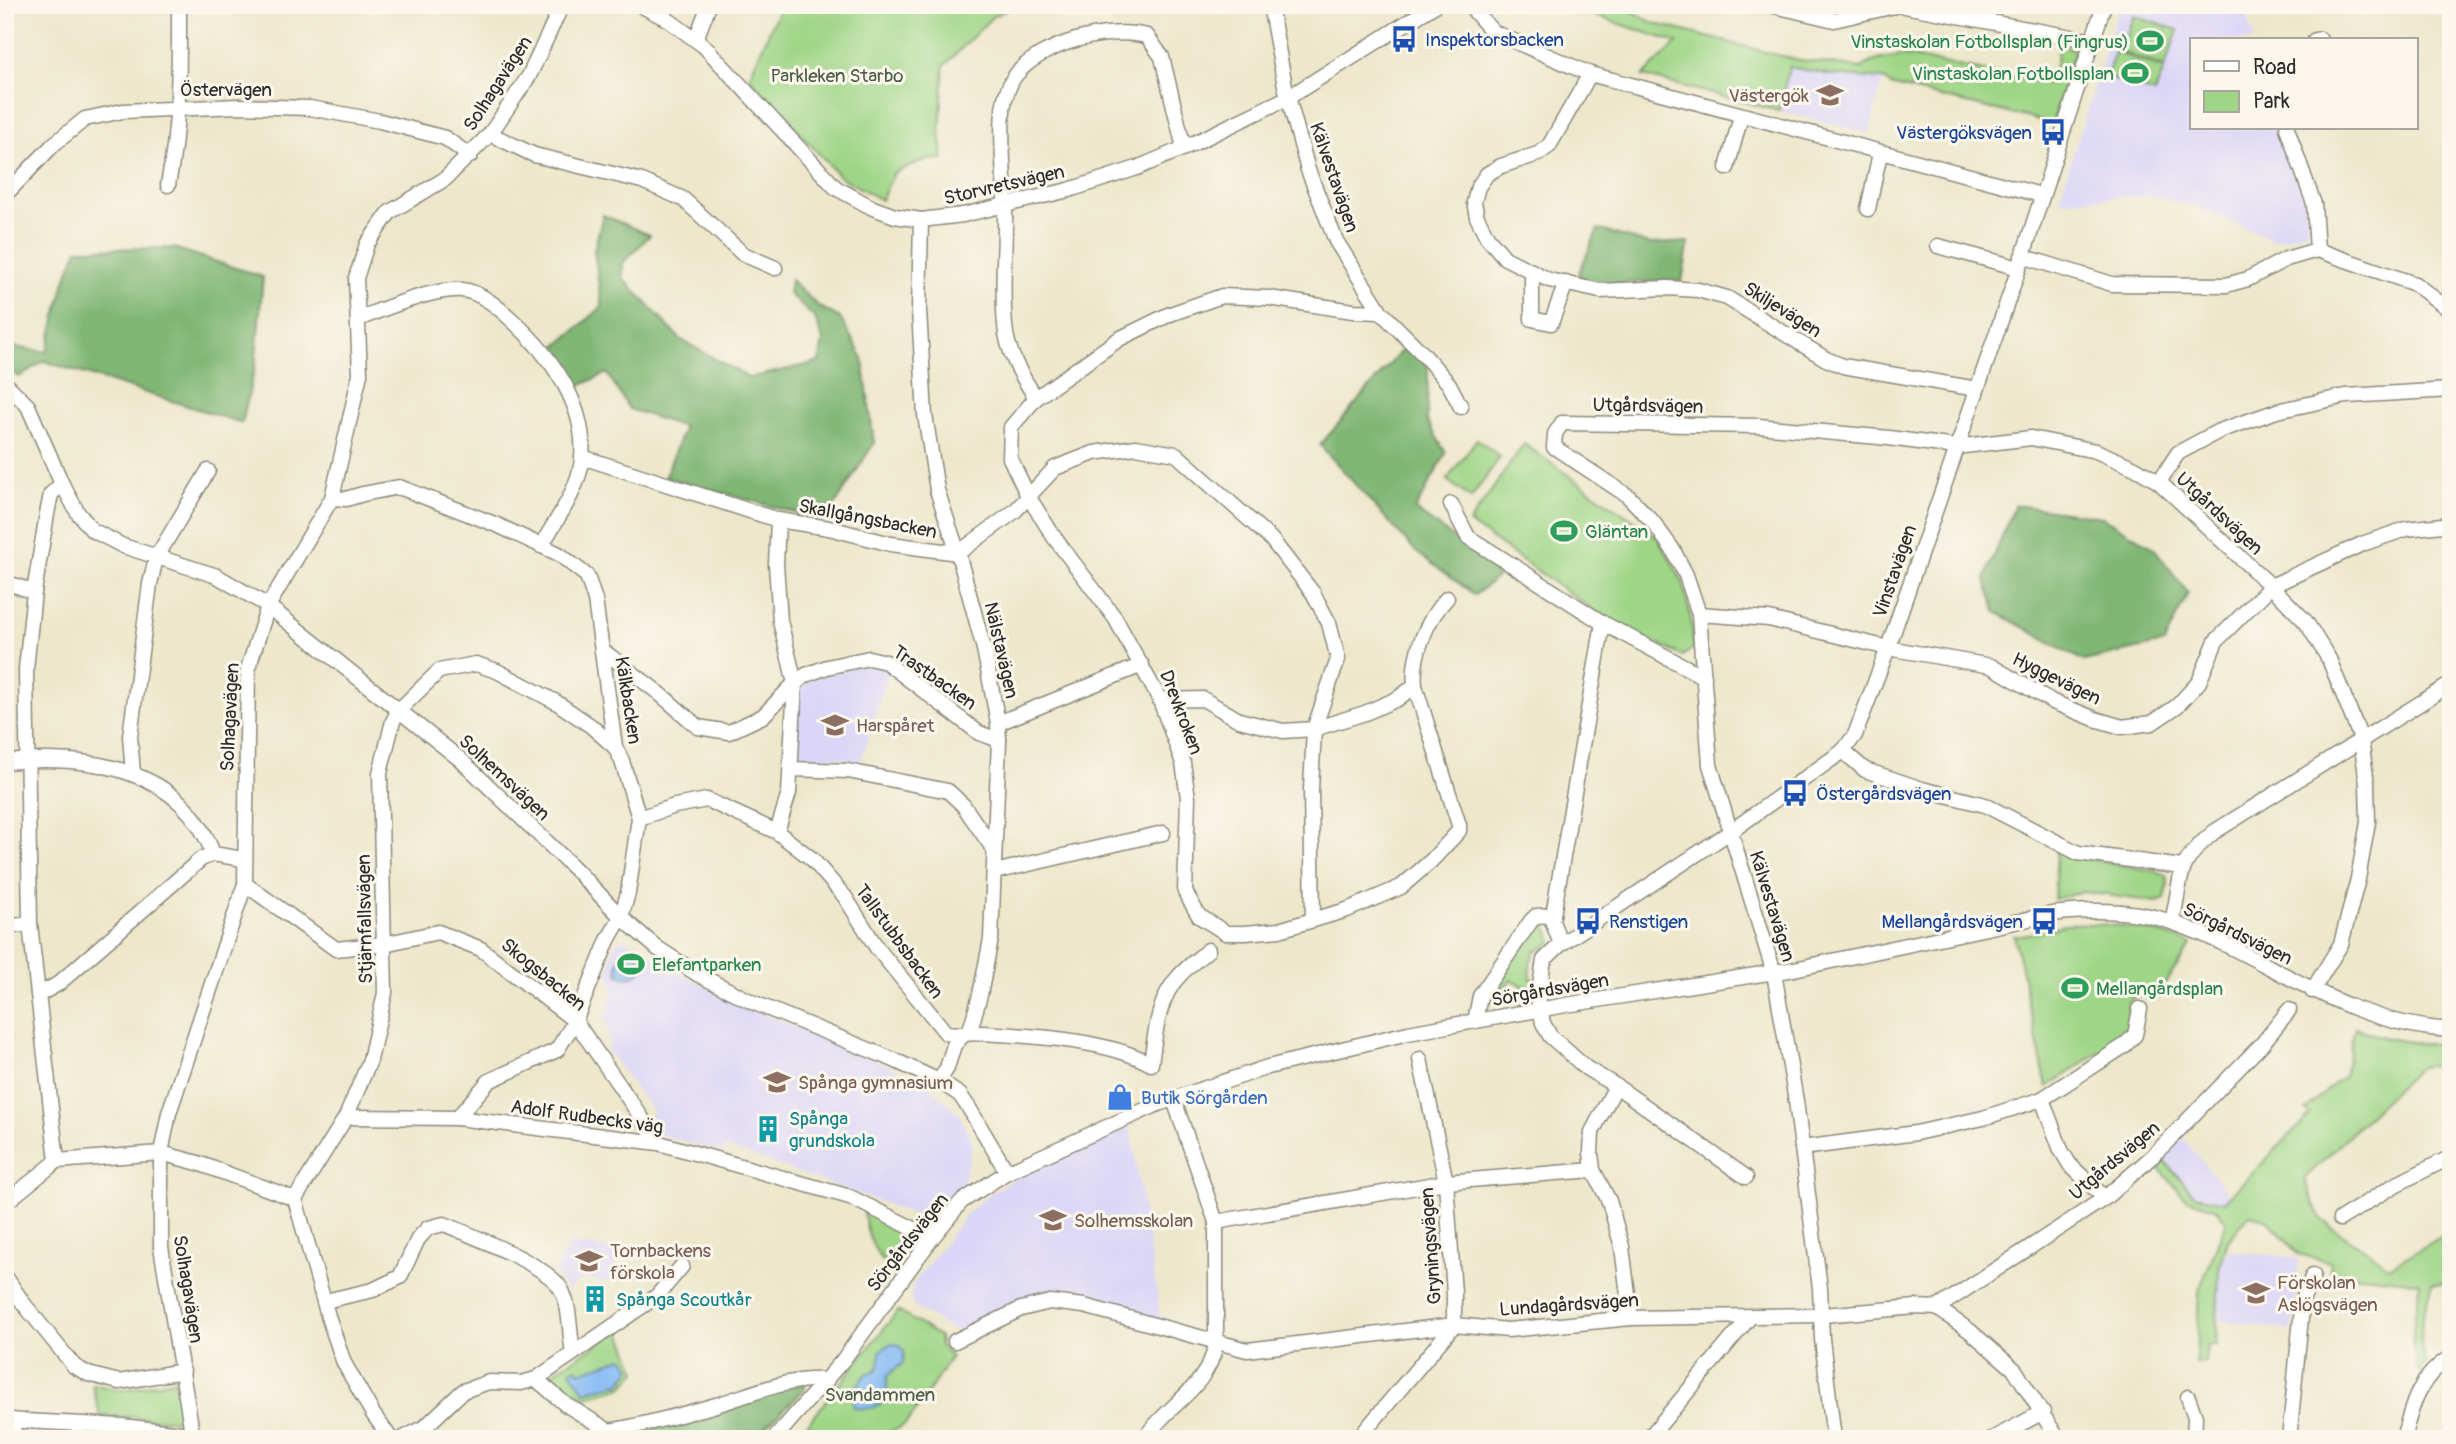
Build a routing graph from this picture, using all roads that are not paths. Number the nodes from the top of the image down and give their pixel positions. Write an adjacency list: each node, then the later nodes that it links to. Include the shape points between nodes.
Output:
1 (179, 5): 14 (street)
2 (562, 5): 17 (street, Solhagavägen, via 534,67)
3 (640, 5): 10 (street, Storvretsvägen)
4 (709, 5): 10 (street)
5 (1270, 5): 13 (street, Kälvestavägen)
6 (1435, 5): 13 (street)
7 (1469, 5): 12 (street, via 1493,32)
8 (1771, 5): 11 (street, via 1834,20 1899,5)
9 (2104, 5): 11 (street, Vinstavägen)
10 (696, 39): 27 (street, Storvretsvägen, via 836,188 873,208)
11 (2093, 41): 24 (street, Vinstavägen)
12 (1590, 74): 15 (street); 32 (street, Skiljevägen, via 1549,146 1487,174 1478,187 1474,202 1487,237 1505,258)
13 (1289, 97): 18 (street, Storvretsvägen); 35 (street, Kälvestavägen, via 1308,170 1331,231)
14 (179, 108): 20 (street, Östervägen, via 310,108 445,138); 22 (street); 23 (street, Östervägen, via 123,111 85,119)
15 (1741, 116): 19 (street); 21 (street)
16 (2288, 130): 29 (street, via 2314,204)
17 (490, 134): 20 (street, Solhagavägen); 31 (street, via 534,155 642,181 683,199 743,254)
18 (1184, 148): 25 (street, Storvretsvägen, via 1069,190); 25 (street, via 1161,58 1147,36 1129,31 1081,39 1042,52 1014,77 1003,108)
19 (1880, 153): 24 (street); 26 (street)
20 (470, 156): 36 (street, Solhagavägen, via 445,180 390,212 367,244 356,278)
21 (1727, 168)
22 (168, 185)
23 (5, 195)
24 (2041, 195): 30 (street, Vinstavägen)
25 (1006, 205): 27 (street, Storvretsvägen); 40 (street, via 1005,327 1016,368)
26 (1868, 209)
27 (921, 220): 54 (street, Nälstavägen, via 919,310 925,415 937,490)
28 (1938, 246): 30 (street)
29 (2317, 250): 30 (street, via 2226,285 2112,284); 34 (street, via 2415,284)
30 (2020, 262): 38 (street, Vinstavägen)
31 (775, 268)
32 (1532, 271): 33 (street, Skiljevägen); 33 (street, via 1532,319 1551,323)
33 (1566, 283): 38 (street, Skiljevägen, via 1600,291 1698,290 1727,298 1843,366)
34 (2451, 311)
35 (1381, 312): 40 (street, Drevkroken, via 1222,296 1119,339); 41 (street, Kälvestavägen, via 1449,384)
36 (359, 319): 44 (street, via 397,303 463,290 494,303 536,342 562,379 579,423); 49 (street, Solhagavägen, via 359,374)
37 (5, 383): 47 (street, Solhemsvägen, via 28,406)
38 (1977, 389): 43 (street, Vinstavägen)
39 (2451, 390): 46 (street, via 2346,396 2277,411 2219,431 2178,453)
40 (1036, 398): 48 (street, Drevkroken, via 1011,427 1010,458)
41 (1461, 407)
42 (1554, 447): 43 (street, Utgårdsvägen, via 1562,423 1759,426); 61 (street, Kälvestavägen, via 1628,496 1653,522 1681,567)
43 (1956, 447): 46 (street, Utgårdsvägen, via 2031,438 2096,451); 63 (street, Vinstavägen)
44 (582, 457): 51 (street, Skallgångsbacken); 53 (street, via 565,505)
45 (208, 471): 55 (street)
46 (2159, 482): 57 (street, Utgårdsvägen)
47 (62, 484): 55 (street, Solhemsvägen, via 92,530); 58 (street, via 51,494)
48 (1028, 496): 54 (street, Skallgångsbacken); 65 (street, Drevkroken, via 1115,618); 75 (street, Skallgångsbacken, via 1055,468 1094,453 1136,447 1175,454 1271,540 1313,593 1329,623 1338,659)
49 (332, 498): 53 (street, Kälkbacken, via 399,486); 60 (street, Solhagavägen)
50 (1451, 503): 62 (street, via 1468,537)
51 (779, 520): 54 (street, Skallgångsbacken); 67 (street, via 780,621)
52 (2451, 524): 57 (street, Hyggevägen, via 2406,529 2362,544)
53 (541, 546): 64 (street, Kälkbacken, via 587,576)
54 (958, 553): 73 (street, Nälstavägen)
55 (156, 558): 60 (street, Solhemsvägen, via 217,576); 83 (street, via 130,736)
56 (5, 582): 58 (street)
57 (2271, 586): 63 (street, Hyggevägen, via 2216,640 2199,682 2177,706 2151,723 2122,727 2053,702 1991,666); 76 (street, Utgårdsvägen, via 2306,622 2329,659)
58 (34, 592): 80 (street, via 26,669)
59 (1447, 598): 69 (street, Drevkroken, via 1437,608 1415,659)
60 (268, 606): 71 (street, Solhemsvägen); 90 (street, Solhagavägen, via 248,669)
61 (1699, 614): 63 (street, Hyggevägen, via 1769,619); 66 (street, Kälvestavägen)
62 (1603, 622): 66 (street); 94 (street)
63 (1888, 648): 79 (street, Vinstavägen, via 1854,735)
64 (602, 650): 67 (street, Trastbacken, via 698,727 729,732 763,716); 72 (street, Kälkbacken)
65 (1142, 665): 70 (street, Drevkroken); 73 (street)
66 (1704, 677): 86 (street, Kälvestavägen, via 1710,765)
67 (795, 683): 77 (street, Trastbacken, via 827,667 869,658 886,662 979,733); 82 (street)
68 (2451, 684): 76 (street)
69 (1415, 686): 75 (street, via 1397,699); 96 (street, Drevkroken, via 1459,831 1401,887)
70 (1160, 699): 75 (street, via 1203,699 1240,720 1283,731); 96 (street, Drevkroken, via 1183,763 1188,798 1185,892 1199,916 1226,933 1279,930)
71 (399, 710): 74 (street, Stjärnfallsvägen, via 439,671 476,664 533,689); 95 (street, Solhemsvägen, via 461,760); 100 (street, Stjärnfallsvägen, via 380,773)
72 (610, 717): 74 (street); 78 (street, Kälkbacken)
73 (998, 723): 77 (street, Nälstavägen)
74 (591, 726): 78 (street, Stjärnfallsvägen)
75 (1314, 729): 96 (street, Skallgångsbacken)
76 (2361, 739): 91 (street, via 2214,832 2194,848); 104 (street, Utgårdsvägen, via 2368,822 2358,878 2341,944)
77 (999, 740): 88 (street, Nälstavägen)
78 (615, 747): 84 (street, Kälkbacken)
79 (1843, 751): 86 (street, Vinstavägen); 91 (street, via 1865,770 1985,805 2078,853)
80 (28, 760): 81 (street); 83 (street, via 74,760); 98 (street)
81 (5, 762)
82 (790, 769): 85 (street, via 789,793); 88 (street, via 848,771 948,791)
83 (133, 773): 89 (street, via 176,798 205,832)
84 (639, 818): 85 (street, Tallstubbsbacken, via 707,800); 95 (street, Kälkbacken)
85 (777, 832): 112 (street, Tallstubbsbacken, via 812,859 845,897 877,948 946,1033)
86 (1730, 832): 101 (street, Vinstavägen); 103 (street, Kälvestavägen)
87 (1163, 833): 92 (street)
88 (994, 850): 92 (street, Nälstavägen)
89 (213, 853): 90 (street); 105 (street, via 192,866 58,984)
90 (243, 859): 93 (street, Solhagavägen)
91 (2182, 867): 97 (street)
92 (994, 872): 112 (street, Nälstavägen, via 991,939 983,984 971,1027)
93 (244, 884): 100 (street, Skogsbacken, via 336,949); 122 (street, Solhagavägen)
94 (1553, 915): 101 (street); 110 (street, via 1536,916 1531,921 1480,996)
95 (621, 917): 109 (street, Kälkbacken); 114 (street, Solhemsvägen, via 699,975)
96 (1312, 920)
97 (2172, 922): 103 (street, Sörgårdsvägen, via 2112,911 2052,914); 104 (street, Sörgårdsvägen)
98 (30, 924): 99 (street); 105 (street)
99 (5, 927)
100 (384, 944): 109 (street, Skogsbacken, via 438,932 481,949); 118 (street, Stjärnfallsvägen, via 385,993 370,1060)
101 (1561, 944): 107 (street, Vinstavägen, via 1544,960)
102 (1208, 950): 112 (street, via 1177,977 1165,998 1151,1063 1133,1054 1066,1041)
103 (1774, 973): 107 (street, Sörgårdsvägen); 121 (street, Kälvestavägen)
104 (2312, 991): 111 (street, Sörgårdsvägen, via 2381,1018)
105 (40, 993): 124 (street)
106 (2140, 1009): 117 (street, via 2135,1035 2124,1046)
107 (1539, 1010): 110 (street, Sörgårdsvägen); 115 (street, via 1550,1036 1586,1068)
108 (2290, 1010): 129 (street, Utgårdsvägen, via 2154,1155)
109 (575, 1021): 119 (street, Kälkbacken, via 557,1049 489,1081); 120 (street, Skogsbacken)
110 (1475, 1021): 116 (street, Sörgårdsvägen, via 1314,1055)
111 (2451, 1030)
112 (962, 1035): 114 (street, Nälstavägen)
113 (1420, 1059): 128 (street, Gryningsvägen)
114 (939, 1081): 126 (street, Solhemsvägen, via 970,1108)
115 (1616, 1086): 125 (street, via 1592,1132); 127 (street)
116 (1173, 1097): 126 (street, Sörgårdsvägen); 133 (street)
117 (2042, 1099): 121 (street, via 1916,1133); 129 (street, via 2070,1165)
118 (346, 1117): 119 (street, Adolf Rudbecks väg); 130 (street, Stjärnfallsvägen)
119 (457, 1118): 120 (street, Adolf Rudbecks väg)
120 (659, 1143): 134 (street, Adolf Rudbecks väg, via 850,1197)
121 (1802, 1148): 140 (street, Kälvestavägen)
122 (160, 1153): 124 (street); 130 (street); 148 (street, Solhagavägen, via 161,1247)
123 (2451, 1157): 132 (street)
124 (57, 1161): 131 (street)
125 (1593, 1170): 128 (street); 142 (street, via 1609,1201 1622,1247)
126 (1007, 1172): 134 (street, Sörgårdsvägen, via 961,1202)
127 (1746, 1177)
128 (1446, 1182): 133 (street); 143 (street, Gryningsvägen)
129 (2105, 1198): 139 (street, Utgårdsvägen)
130 (295, 1199): 138 (street)
131 (5, 1203)
132 (2340, 1219)
133 (1216, 1222): 145 (street)
134 (932, 1238): 150 (street, Sörgårdsvägen)
135 (682, 1266): 146 (street, via 657,1296)
136 (2313, 1275): 167 (street, via 2303,1298)
137 (5, 1276): 148 (street, via 74,1366 88,1374 119,1382)
138 (325, 1301): 146 (street, via 373,1290 400,1277 418,1239 428,1228 444,1224 545,1272 561,1288); 157 (street, via 344,1363)
139 (1937, 1308): 140 (street, Lundagårdsvägen); 152 (street, via 2015,1370)
140 (1823, 1315): 141 (street, Lundagårdsvägen); 163 (street, Kälvestavägen)
141 (1750, 1317): 142 (street, Lundagårdsvägen); 162 (street)
142 (1631, 1318): 143 (street, Lundagårdsvägen, via 1508,1330)
143 (1454, 1325): 145 (street, Lundagårdsvägen, via 1247,1350); 161 (street, Gryningsvägen)
144 (955, 1341): 145 (street, Lundagårdsvägen, via 1021,1308 1050,1302 1084,1306)
145 (1216, 1343): 160 (street, via 1212,1362 1200,1382)
146 (573, 1353): 149 (street)
147 (2451, 1357): 168 (street, via 2438,1364 2415,1395)
148 (183, 1371): 155 (street, Solhagavägen)
149 (536, 1379): 150 (street, via 565,1404 609,1431 715,1405 777,1384); 158 (street, via 489,1382 463,1391 425,1427)
150 (827, 1380): 159 (street, Sörgårdsvägen)
151 (2188, 1397): 166 (street, via 2195,1417)
152 (2043, 1412): 164 (street); 165 (street)
153 (9, 1420): 154 (street); 156 (street)
154 (122, 1433): 155 (street)
155 (191, 1436)
156 (14, 1439)
157 (391, 1439)
158 (402, 1439)
159 (774, 1439)
160 (1144, 1439)
161 (1358, 1439)
162 (1648, 1439)
163 (1834, 1439)
164 (1992, 1439)
165 (2058, 1439)
166 (2194, 1439)
167 (2289, 1439)
168 (2403, 1439)

